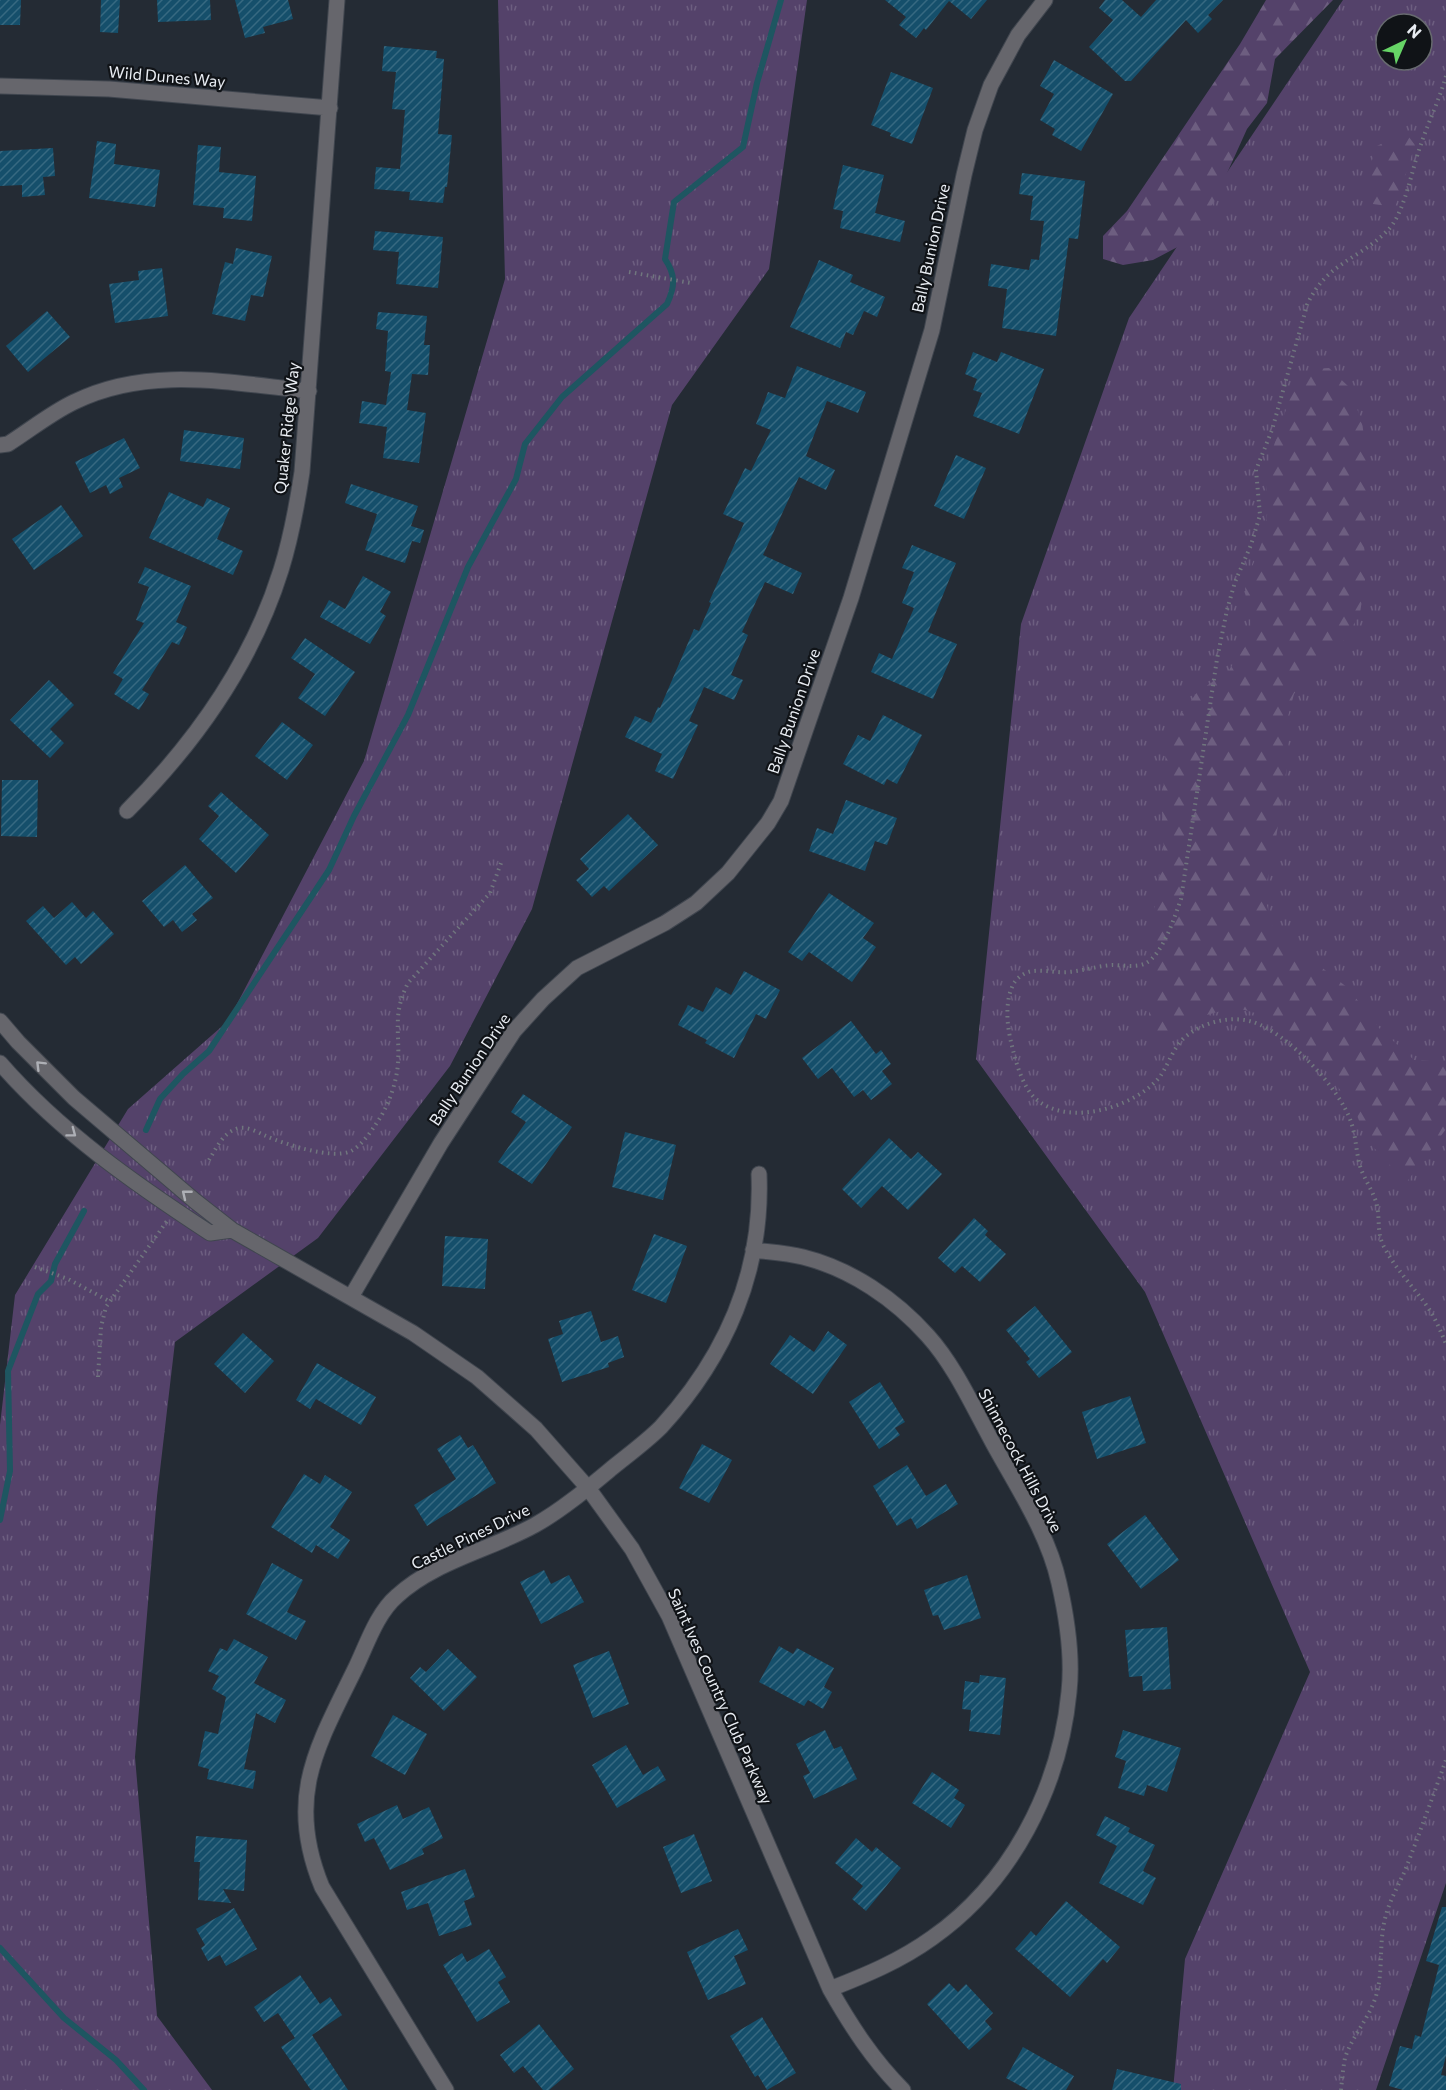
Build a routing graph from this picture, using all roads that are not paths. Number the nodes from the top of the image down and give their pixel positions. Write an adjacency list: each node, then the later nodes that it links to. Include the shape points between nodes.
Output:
1 (337, 0): 4 (street, Quaker Ridge Way)
2 (1045, 0): 13 (street, Bally Bunion Drive, via 1018,35 991,85 975,130 932,330 851,598 781,801 728,873 696,903 577,968 514,1031 441,1143)
3 (0, 86): 4 (street, Wild Dunes Way, via 109,89)
4 (330, 108): 5 (street, Quaker Ridge Way)
5 (309, 391): 6 (street, via 192,378 135,382 73,402 8,444); 7 (street, Quaker Ridge Way, via 295,517 262,621 208,717)
6 (0, 445)
7 (127, 811)
8 (0, 1021): 11 (street, Saint Ives Country Club Parkway, one-way to 8, via 74,1098)
9 (0, 1063): 11 (street, Saint Ives Country Club Parkway, one-way to 11, via 52,1118 153,1195 210,1233)
10 (759, 1174): 12 (street, Castle Pines Drive, via 760,1206)
11 (232, 1230): 13 (street, Saint Ives Country Club Parkway)
12 (753, 1250): 14 (street, Castle Pines Drive, via 734,1318 699,1382 659,1428); 15 (street, Shinnecock Hills Drive, via 803,1257 850,1275 893,1302 929,1337 953,1371 1039,1526 1059,1580 1068,1632 1070,1690 1060,1748 1042,1803 1014,1854 977,1899 933,1938 884,1968)
13 (351, 1297): 14 (street, Saint Ives Country Club Parkway, via 477,1377 536,1429)
14 (588, 1488): 15 (street, Saint Ives Country Club Parkway, via 632,1549 669,1616); 16 (street, Castle Pines Drive, via 535,1525 424,1576 395,1597 380,1619 321,1739 307,1785 307,1839 322,1887)
15 (830, 1989): 17 (street, Saint Ives Country Club Parkway, via 854,2031)
16 (446, 2090)
17 (903, 2090)

